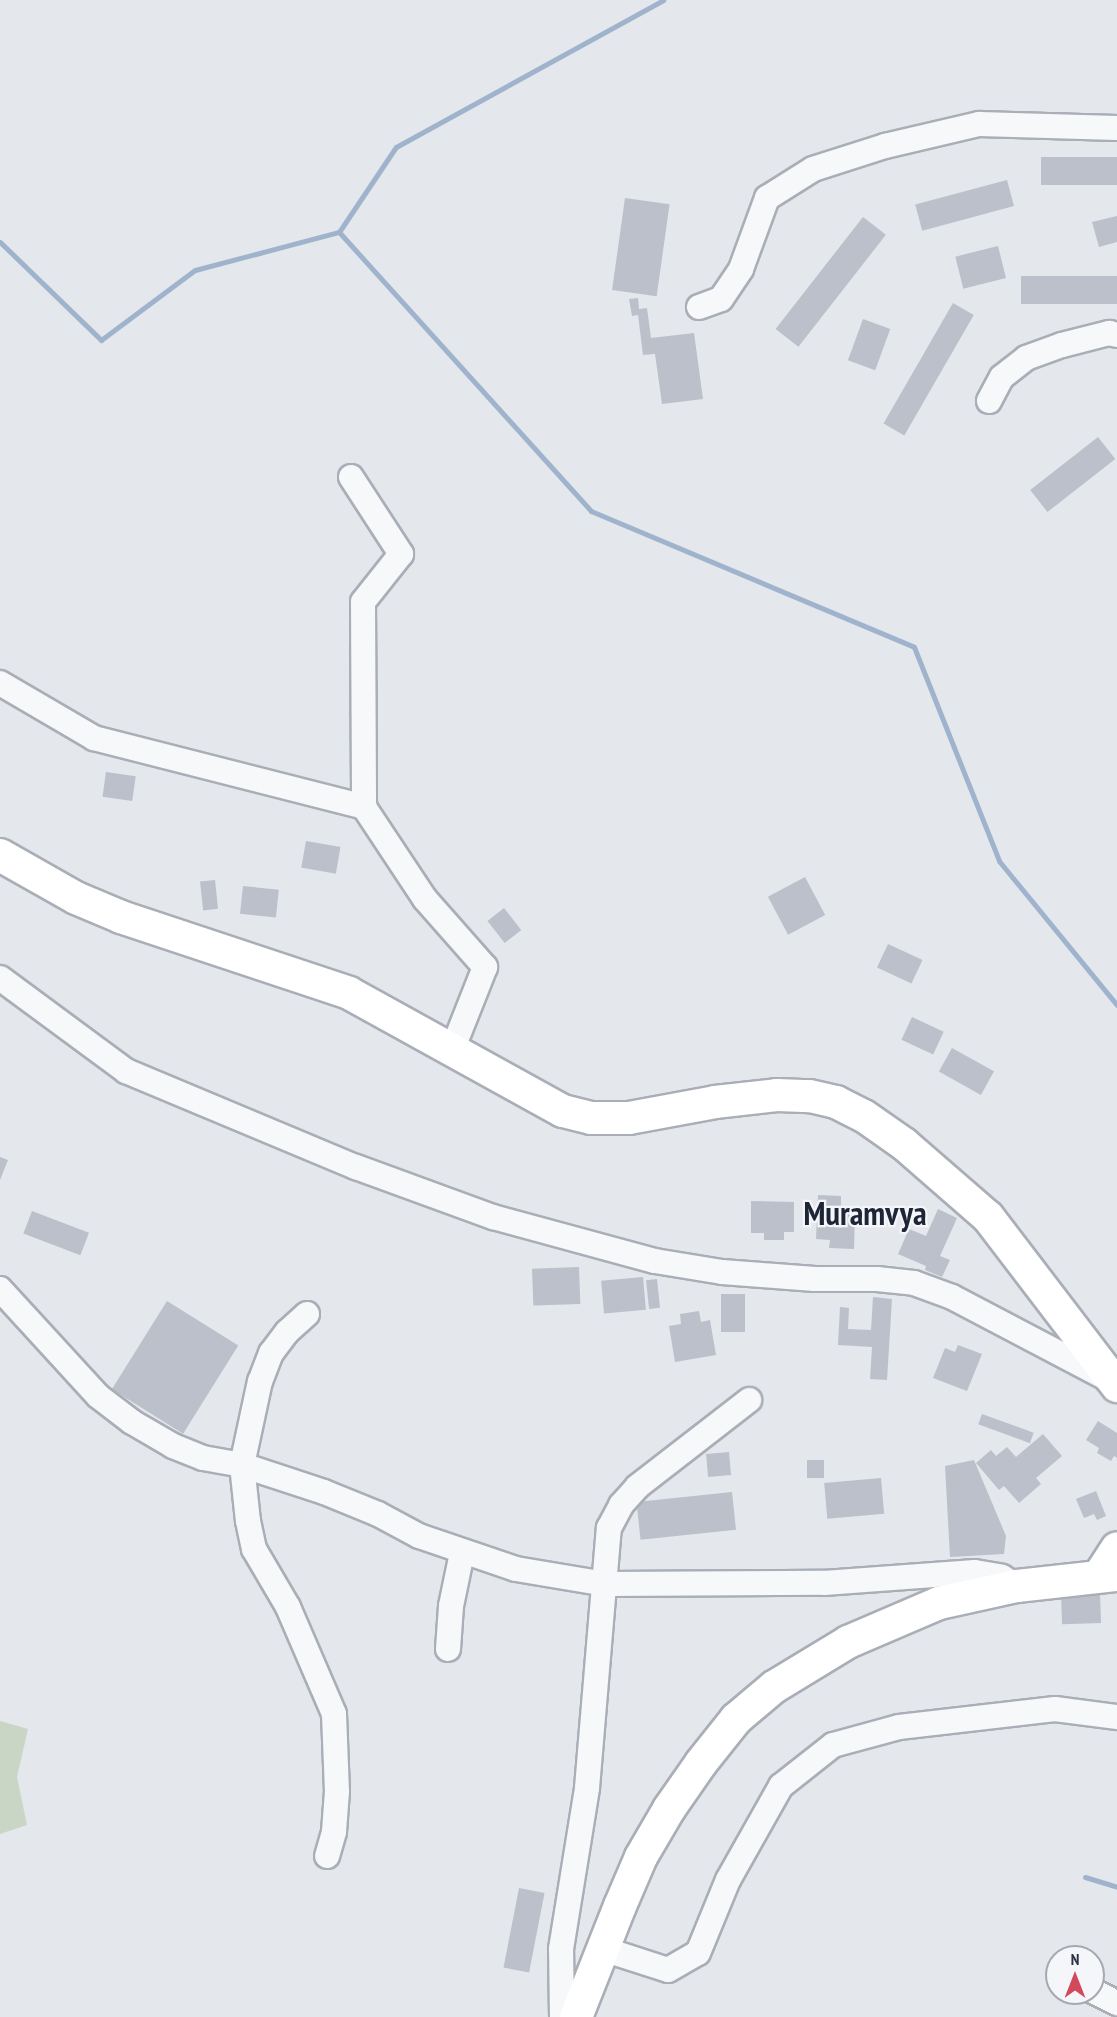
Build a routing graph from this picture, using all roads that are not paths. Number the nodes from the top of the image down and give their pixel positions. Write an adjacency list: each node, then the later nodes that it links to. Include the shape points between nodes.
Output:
1 (1117, 128): 2 (street, via 979,124 885,146 813,169 766,198 741,269 721,299)
2 (699, 307)
3 (1117, 335): 4 (street, via 1109,333 1026,358 1002,377)
4 (989, 401)
5 (351, 477): 7 (street, via 401,554 363,602)
6 (0, 683): 7 (street, via 94,738)
7 (364, 807): 10 (street, via 424,899 485,967)
8 (0, 855): 10 (main road, via 76,898 121,917 349,993)
9 (0, 978): 13 (street, via 126,1071 356,1167 493,1217 655,1261 722,1272 914,1283 952,1297)
10 (453, 1048): 13 (main road, via 530,1096 562,1111 591,1118 629,1118 777,1095 836,1102 864,1116 913,1151 988,1217)
11 (0, 1289): 15 (street, via 98,1396 132,1422 203,1458)
12 (307, 1314): 15 (street, via 286,1332 271,1353 260,1382)
13 (1115, 1384)
14 (749, 1400): 19 (street, via 666,1462 621,1505 609,1528)
15 (242, 1465): 17 (street, via 357,1505); 23 (street, via 254,1549 288,1607 334,1714 337,1791 334,1832)
16 (1117, 1548): 18 (main road)
17 (462, 1553): 19 (street, via 516,1569); 21 (street, via 451,1606)
18 (1108, 1576): 20 (main road)
19 (606, 1584): 20 (street, via 824,1584 975,1572 1002,1577); 25 (street, via 587,1788 561,1948)
20 (1017, 1586): 24 (main road, via 939,1604 848,1642 774,1687 736,1719 701,1762 641,1857)
21 (448, 1649)
22 (1117, 1717): 24 (street, via 1055,1709 899,1726 833,1745 782,1786 728,1880 698,1953 668,1970)
23 (327, 1856)
24 (603, 1949): 26 (main road)
25 (562, 2017)
26 (576, 2017)

